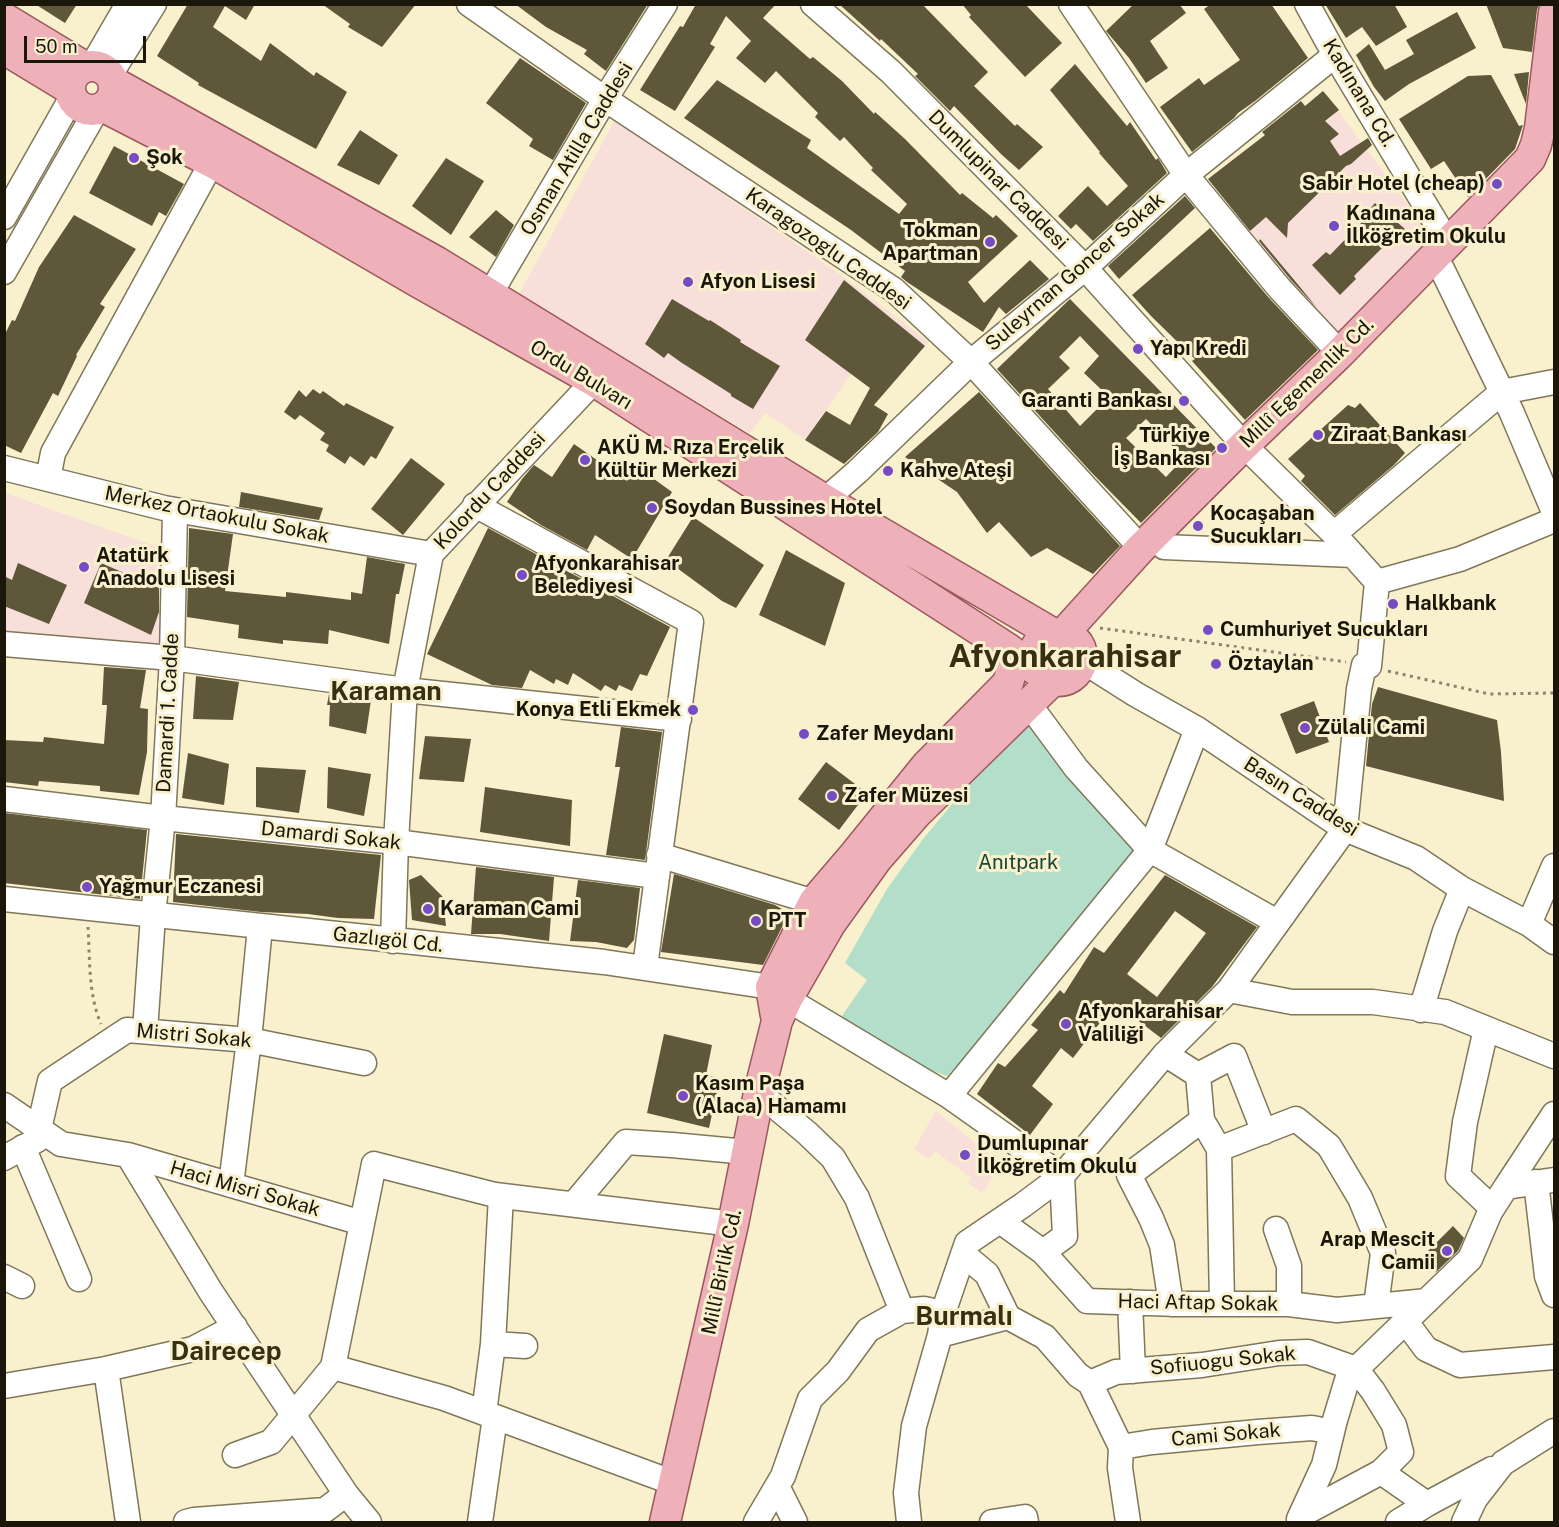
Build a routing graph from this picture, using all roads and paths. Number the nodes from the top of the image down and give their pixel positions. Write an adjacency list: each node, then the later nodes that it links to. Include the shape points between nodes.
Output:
1 (128, 4): 12 (street)
2 (154, 4): 12 (street)
3 (469, 4): 13 (street, Karagozoglu Caddesi)
4 (665, 4): 13 (street, Osman Atilla Caddesi)
5 (813, 4): 19 (street, Dumlupinar Caddesi, via 891,72)
6 (1071, 4): 16 (street)
7 (1307, 4): 11 (street, Kadınana Cd.)
8 (1554, 12): 14 (main road, Millî Egemenlik Cd.)
9 (4, 18): 12 (main road, Ordu Bulvarı)
10 (4, 49): 12 (main road, Ordu Bulvarı)
11 (1335, 55): 16 (street, Suleyrnan Goncer Sokak); 18 (street, Kadınana Cd.)
12 (93, 86): 15 (main road, Ordu Bulvarı); 17 (street); 20 (street); 21 (main road, Ordu Bulvarı, via 426,256)
13 (605, 99): 21 (street, Osman Atilla Caddesi); 23 (street, Karagozoglu Caddesi, via 894,290)
14 (1547, 135): 18 (main road, Millî Egemenlik Cd.)
15 (212, 162): 24 (main road, Ordu Bulvarı); 29 (street, via 53,453)
16 (1186, 175): 19 (street, Suleyrnan Goncer Sokak); 22 (street, via 1280,289)
17 (4, 217)
18 (1445, 256): 22 (main road, Millî Egemenlik Cd.); 26 (street, Kadınana Cd.); 27 (main road, Millî Egemenlik Cd.)
19 (1085, 268): 23 (street, Suleyrnan Goncer Sokak); 27 (street, Dumlupinar Caddesi)
20 (4, 272)
21 (490, 294): 30 (main road, Ordu Bulvarı)
22 (1340, 353): 27 (main road, Millî Egemenlik Cd.)
23 (971, 362): 30 (street, Suleyrnan Goncer Sokak); 36 (street, Karagozoglu Caddesi)
24 (594, 381): 31 (street, Kolordu Caddesi); 42 (main road, Ordu Bulvarı)
25 (1554, 382): 26 (street)
26 (1502, 392): 33 (street, Kadınana Cd.); 35 (street)
27 (1248, 449): 35 (street, Dumlupinar Caddesi); 36 (main road, Millî Egemenlik Cd.)
28 (4, 468): 29 (street, Merkez Ortaokulu Sokak)
29 (48, 479): 32 (street, Merkez Ortaokulu Sokak)
30 (825, 500): 40 (main road, Ordu Bulvarı)
31 (475, 505): 37 (street, Kolordu Caddesi); 49 (street, via 691,622)
32 (175, 510): 37 (street, Merkez Ortaokulu Sokak); 43 (street, Damardi 1. Cadde)
33 (1554, 512)
34 (1554, 520): 39 (street, via 1460,559)
35 (1334, 534): 38 (street, Dumlupinar Caddesi)
36 (1152, 547): 38 (street); 40 (main road, Millî Egemenlik Cd.)
37 (430, 554): 46 (street, Kolordu Caddesi)
38 (1353, 555): 39 (street, Dumlupinar Caddesi)
39 (1377, 582): 44 (street)
40 (1073, 639): 44 (path); 45 (main road, via 1080,668 1068,680); 45 (main road, via 1045,636 1039,642 1035,666); 50 (street, Basın Caddesi, via 1136,694)
41 (4, 644): 43 (street)
42 (1007, 648): 45 (main road, Ordu Bulvarı); 47 (main road)
43 (172, 658): 46 (street); 52 (street, Damardi 1. Cadde)
44 (1367, 666): 48 (path, via 1489,694); 53 (street, via 1359,689)
45 (1046, 677): 47 (main road, Millî Birlik Cd.)
46 (405, 690): 49 (street); 54 (street, Kolordu Caddesi)
47 (1018, 693): 55 (street, via 1076,768); 60 (main road, Millî Birlik Cd., via 927,765); 70 (main road, Millî Birlik Cd., via 876,860)
48 (1554, 693)
49 (679, 720): 56 (street)
50 (1197, 729): 53 (street, Basın Caddesi); 55 (street)
51 (4, 799): 52 (street, Damardi Sokak)
52 (163, 818): 54 (street, Damardi Sokak); 62 (street, Damardi 1. Cadde)
53 (1345, 829): 58 (street, Basın Caddesi, via 1416,858); 63 (street)
54 (396, 842): 56 (street, Damardi Sokak); 66 (street, Kolordu Caddesi)
55 (1150, 850): 63 (street); 81 (street)
56 (658, 865): 60 (street, Damardi Sokak); 68 (street)
57 (1554, 871): 64 (street)
58 (1462, 889): 64 (street, Basın Caddesi); 71 (street)
59 (4, 899): 61 (street, Gazlıgöl Cd.)
60 (814, 902): 70 (main road, Millî Birlik Cd.)
61 (87, 908): 62 (street, Gazlıgöl Cd.); 75 (path, via 94,1001)
62 (153, 916): 65 (street, Gazlıgöl Cd.); 73 (street, Damardi 1. Cadde)
63 (1277, 922): 69 (street)
64 (1530, 924): 67 (street, Basın Caddesi)
65 (260, 927): 66 (street, Gazlıgöl Cd.); 74 (street)
66 (393, 941): 68 (street, Gazlıgöl Cd.)
67 (1554, 942)
68 (645, 967): 70 (street, Gazlıgöl Cd.)
69 (1229, 990): 71 (street, via 1292,1002 1373,1002); 76 (street)
70 (779, 1002): 80 (main road, Millî Birlik Cd.); 81 (street)
71 (1421, 1010): 72 (street, via 1445,1012)
72 (1486, 1029): 77 (street); 97 (street, via 1465,1122 1458,1176)
73 (145, 1031): 74 (street, Mistri Sokak); 75 (street, Mistri Sokak, via 127,1030)
74 (249, 1040): 78 (street, Mistri Sokak); 93 (street)
75 (110, 1041): 85 (street, Mistri Sokak, via 50,1081)
76 (1165, 1054): 79 (street); 91 (street)
77 (1554, 1056)
78 (364, 1062)
79 (1198, 1075): 84 (street); 86 (street, via 1234,1056)
80 (759, 1093): 89 (main road, Millî Birlik Cd.); 112 (street, via 832,1158 857,1198)
81 (949, 1096): 91 (street)
82 (4, 1105): 85 (street, Haci Misri Sokak)
83 (1554, 1114): 94 (street)
84 (1202, 1120): 87 (street); 108 (street, via 1129,1175 1162,1245)
85 (43, 1132): 88 (street); 90 (street, Haci Misri Sokak, via 61,1144)
86 (1264, 1132): 87 (street); 111 (street, via 1296,1119 1329,1146 1360,1198 1383,1253)
87 (1219, 1149): 109 (street)
88 (14, 1152): 104 (street)
89 (747, 1152): 96 (street, via 626,1142); 100 (main road, Millî Birlik Cd.)
90 (128, 1155): 93 (street, Haci Misri Sokak); 116 (street)
91 (1062, 1176): 98 (street); 102 (street, via 1065,1236)
92 (1545, 1181): 94 (street); 105 (street, via 1547,1276)
93 (231, 1185): 99 (street, Haci Misri Sokak)
94 (1506, 1187): 97 (street)
95 (501, 1196): 96 (street); 99 (street, via 374,1164); 117 (street)
96 (574, 1204): 100 (street)
97 (1491, 1208): 106 (street, via 1470,1259)
98 (1000, 1221): 102 (street, Haci Aftap Sokak); 103 (street, via 967,1243)
99 (362, 1223): 120 (street)
100 (733, 1224): 134 (main road, Millî Birlik Cd.)
101 (1276, 1229): 110 (street, via 1289,1266)
102 (1043, 1252): 107 (street, Haci Aftap Sokak, via 1087,1301)
103 (963, 1254): 113 (street, via 987,1274); 115 (street)
104 (79, 1279)
105 (1554, 1295)
106 (1426, 1301): 111 (street, Haci Aftap Sokak); 114 (street)
107 (1130, 1302): 108 (street, Haci Aftap Sokak); 123 (street)
108 (1171, 1304): 109 (street, Haci Aftap Sokak)
109 (1222, 1304): 110 (street, Haci Aftap Sokak)
110 (1288, 1304): 111 (street, Haci Aftap Sokak, via 1337,1310)
111 (1376, 1306)
112 (902, 1311): 115 (street, via 924,1309); 135 (street, via 868,1330 838,1371 810,1400)
113 (1008, 1317): 115 (street); 124 (street, via 1045,1336 1078,1375)
114 (1406, 1322): 119 (street, via 1426,1349 1460,1365); 121 (street)
115 (941, 1324): 147 (street, via 914,1426 906,1493)
116 (235, 1327): 122 (street, via 193,1349); 126 (street)
117 (493, 1344): 118 (street); 127 (street)
118 (525, 1346)
119 (1554, 1357)
120 (333, 1367): 126 (street); 127 (street)
121 (1356, 1369): 123 (street, Sofiuogu Sokak, via 1308,1352); 129 (street, via 1348,1377); 133 (street, via 1394,1425 1401,1452)
122 (106, 1370): 125 (street); 139 (street)
123 (1133, 1371): 124 (street, Sofiuogu Sokak, via 1116,1372)
124 (1090, 1383): 130 (street)
125 (4, 1386)
126 (293, 1415): 131 (street, via 271,1442); 136 (street)
127 (490, 1415): 134 (street); 142 (street)
128 (1554, 1431): 132 (street)
129 (1332, 1432): 130 (street, Cami Sokak, via 1312,1428 1258,1432); 138 (street, via 1324,1465)
130 (1121, 1448): 150 (street)
131 (235, 1455)
132 (1503, 1463): 137 (street); 152 (street, via 1475,1499)
133 (1381, 1473): 137 (street); 138 (street)
134 (674, 1483): 143 (main road, Millî Birlik Cd.)
135 (782, 1484): 144 (street); 145 (street); 146 (street)
136 (346, 1494): 140 (street, via 326,1510); 141 (street)
137 (1427, 1504): 151 (street)
138 (1298, 1519)
139 (128, 1522)
140 (186, 1522)
141 (369, 1522)
142 (480, 1522)
143 (665, 1522)
144 (756, 1522)
145 (774, 1522)
146 (795, 1522)
147 (909, 1522)
148 (992, 1522): 149 (street, via 1025,1517)
149 (1026, 1522)
150 (1128, 1522)
151 (1398, 1522)
152 (1464, 1522)

